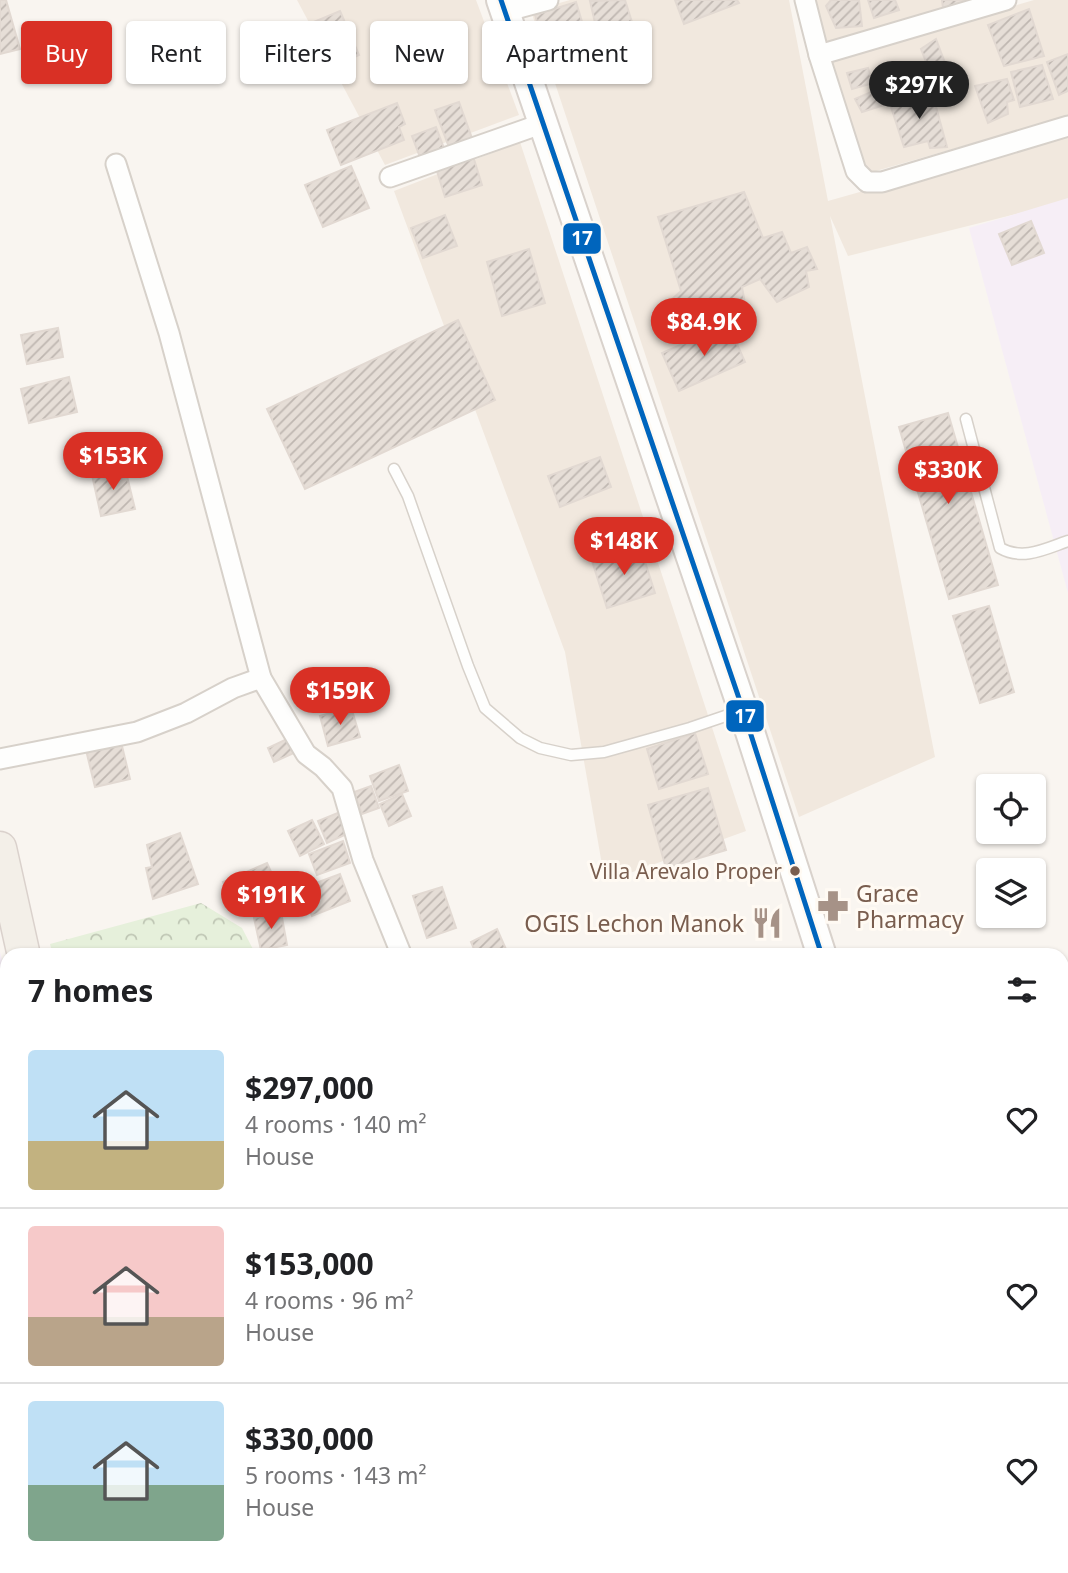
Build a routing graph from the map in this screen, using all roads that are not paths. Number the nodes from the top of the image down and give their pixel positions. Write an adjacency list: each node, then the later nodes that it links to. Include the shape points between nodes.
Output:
1 (548, 0): 4 (street)
2 (805, 0): 5 (street)
3 (1006, 0): 5 (street)
4 (503, 6): 6 (main road)
5 (819, 55): 7 (street, via 856,171 867,182 882,182)
6 (541, 124): 9 (street); 14 (main road)
7 (1068, 126)
8 (116, 164): 13 (street, via 169,333)
9 (390, 177)
10 (966, 419): 12 (lane, via 1000,548 1011,554 1030,554)
11 (394, 469): 14 (lane, via 485,708 520,738 571,755 604,751)
12 (1068, 541)
13 (261, 678): 15 (street, via 137,732); 18 (street, via 306,754 342,788 363,860)
14 (743, 710): 19 (main road)
15 (0, 759)
16 (0, 848): 17 (main road)
17 (22, 948)
18 (399, 948)
19 (819, 948)

